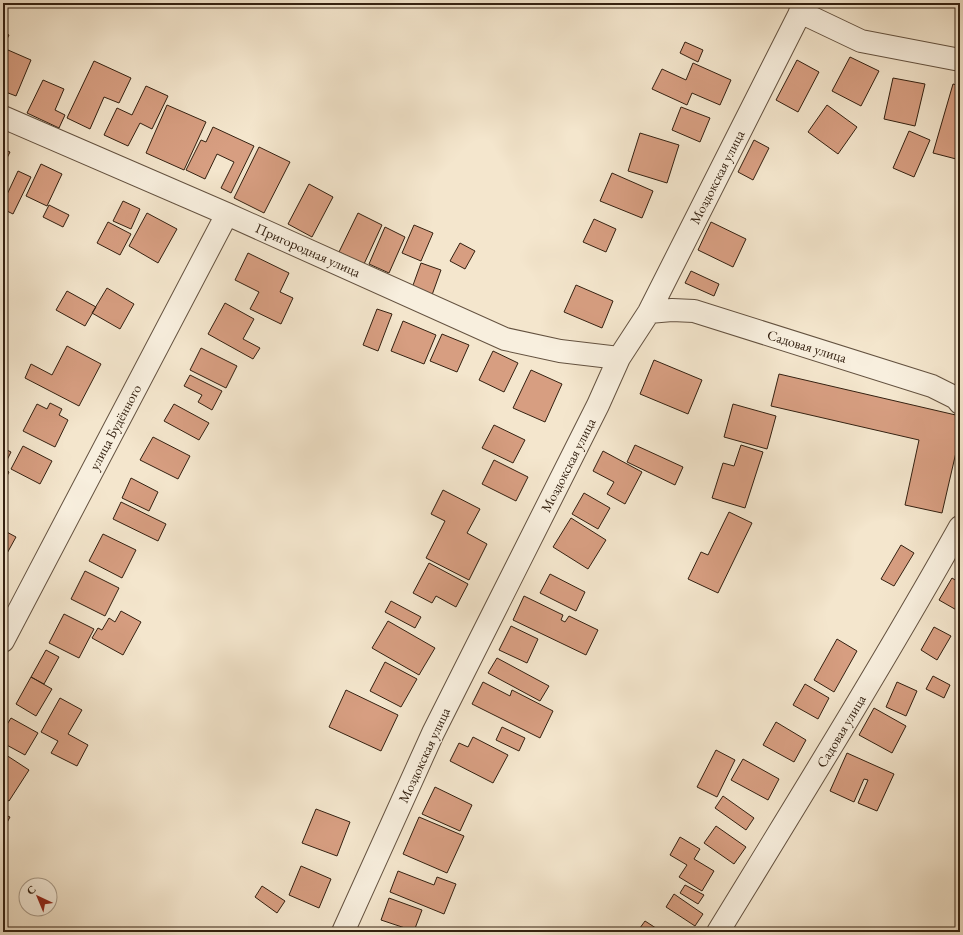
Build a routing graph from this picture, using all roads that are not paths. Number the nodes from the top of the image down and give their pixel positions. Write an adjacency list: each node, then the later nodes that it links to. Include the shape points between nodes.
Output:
1 (803, 7): 2 (street, via 862,41); 5 (street, Моздокская улица)
2 (960, 60)
3 (3, 117): 4 (street, Пригородная улица)
4 (227, 214): 6 (street, Пригородная улица, via 505,339 560,351); 9 (street, улица Будённого)
5 (649, 312): 6 (street, Моздокская улица); 7 (street, Садовая улица, via 694,311 932,386)
6 (619, 358): 10 (street, Моздокская улица, via 598,405 433,733)
7 (960, 402)
8 (960, 528): 11 (street, Садовая улица, via 812,779)
9 (3, 640)
10 (343, 932)
11 (718, 932)

